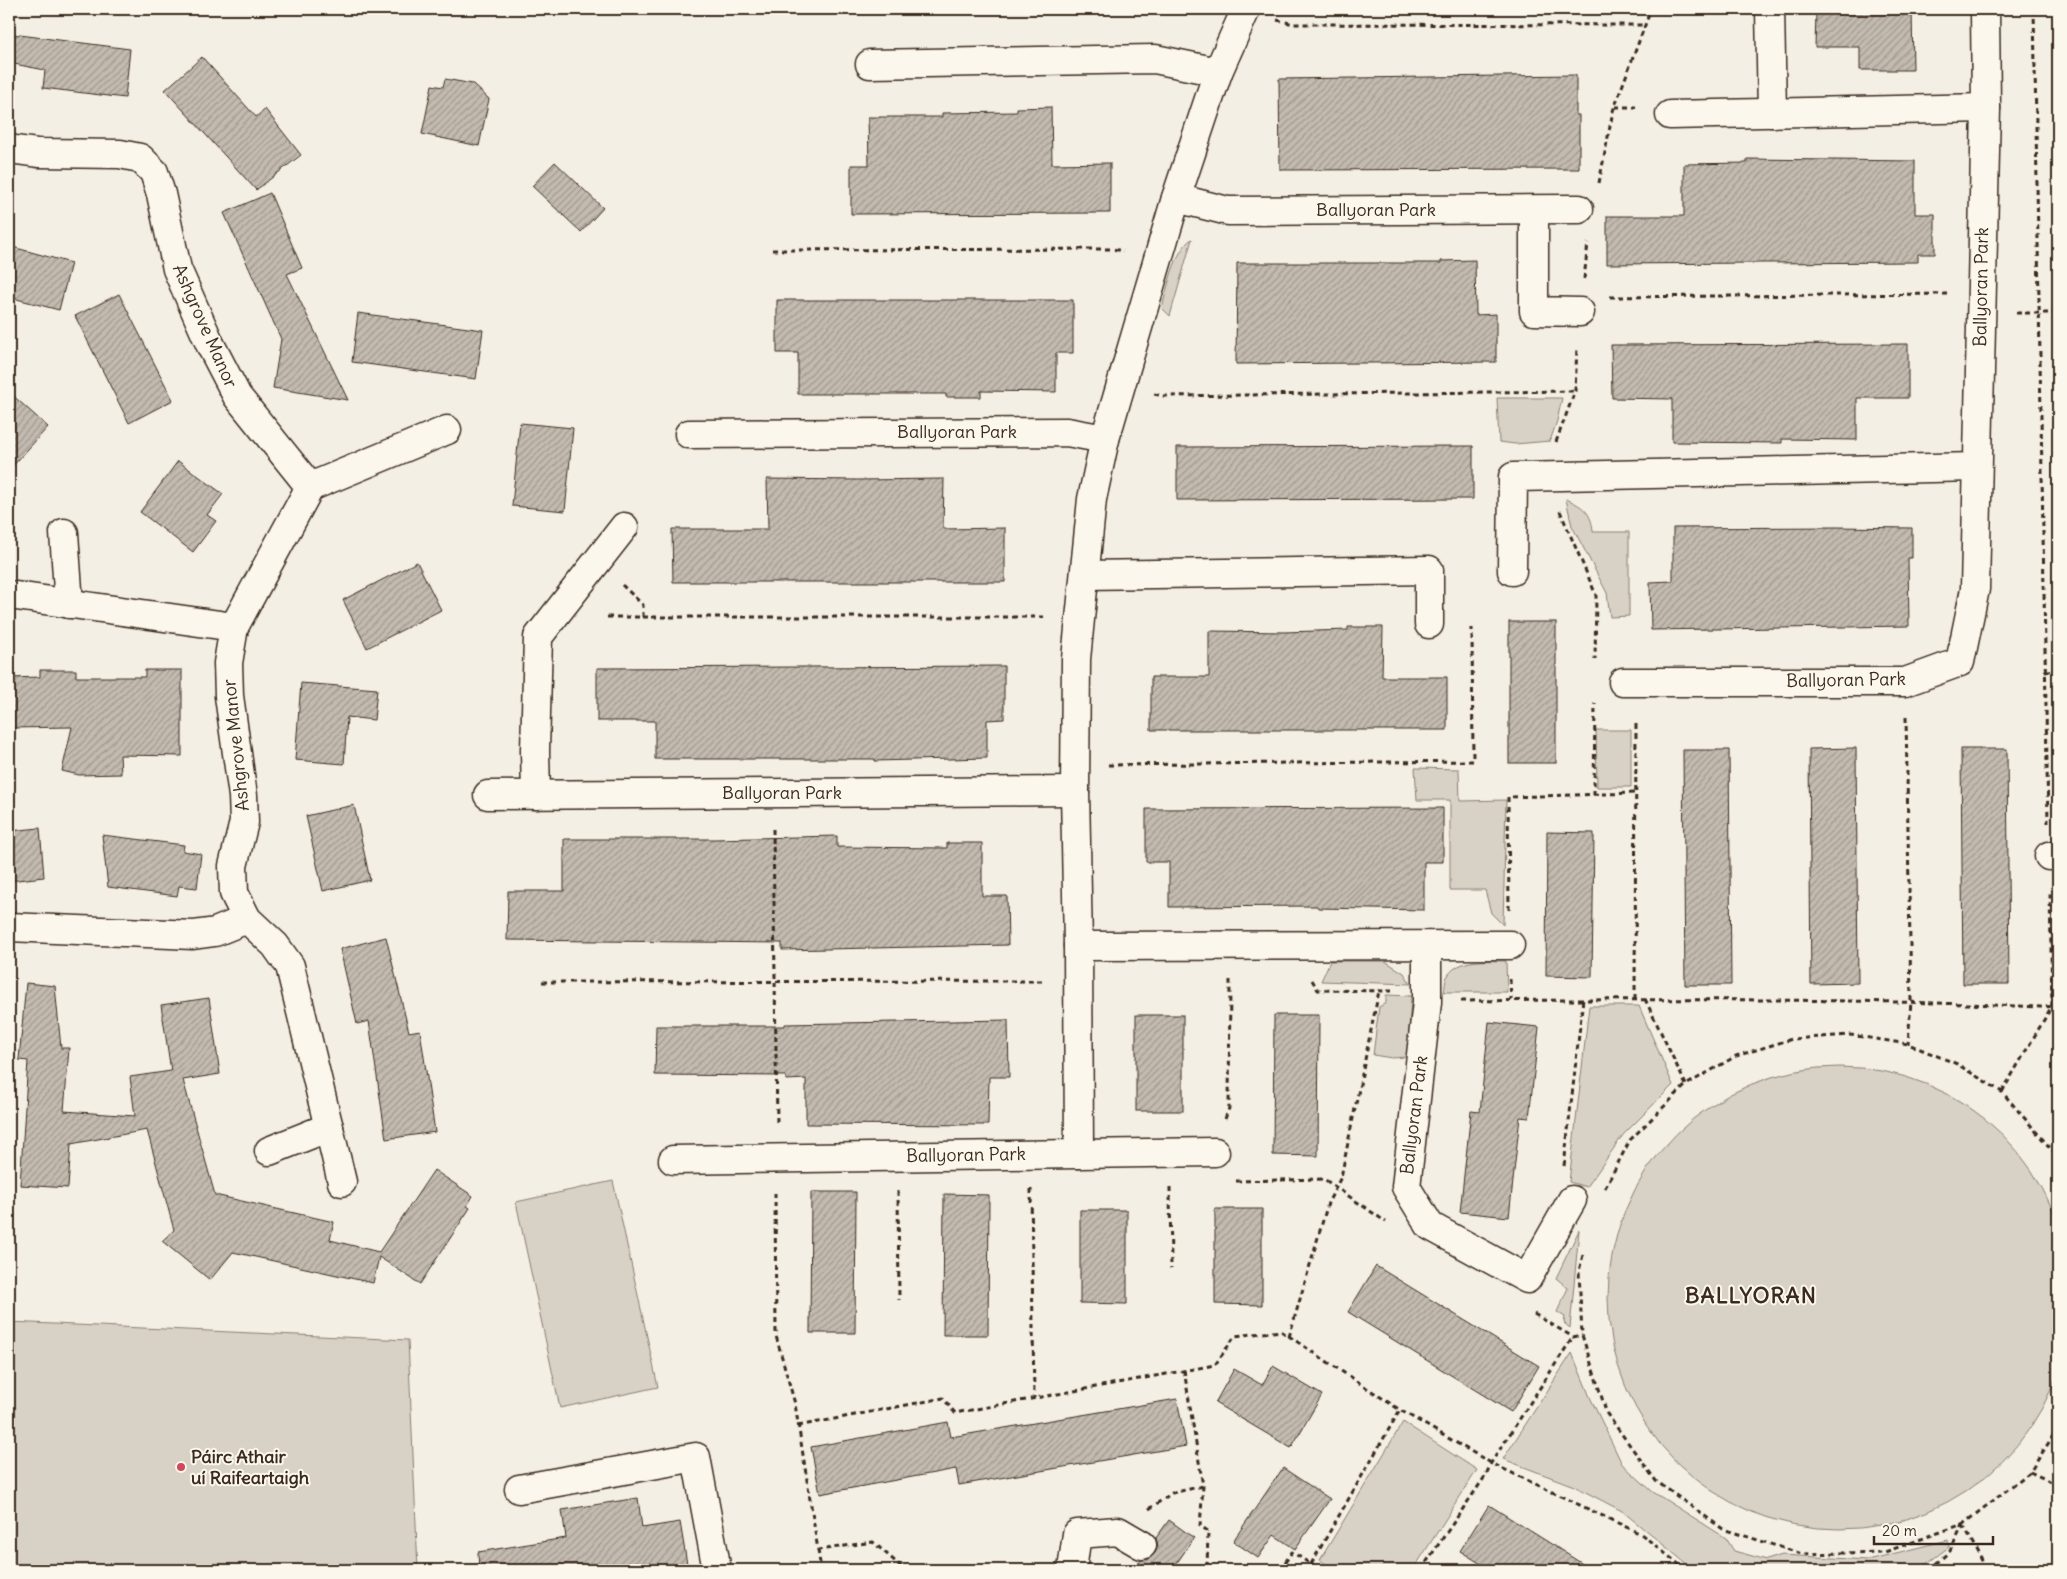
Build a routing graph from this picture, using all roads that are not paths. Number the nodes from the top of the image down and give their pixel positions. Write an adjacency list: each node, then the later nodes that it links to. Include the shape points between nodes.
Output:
1 (1770, 9): 7 (street)
2 (1985, 9): 6 (street, Ballyoran Park)
3 (1246, 10): 5 (street)
4 (870, 64): 5 (street, via 1155,59)
5 (1218, 72): 10 (street)
6 (1986, 108): 7 (street); 17 (street, Ballyoran Park)
7 (1772, 113): 8 (street)
8 (1670, 115)
9 (9, 149): 18 (street, Ashgrove Manor, via 38,154 120,154 140,158 154,172 177,269 210,344 237,396)
10 (1176, 198): 12 (street, Ballyoran Park, via 1228,211); 16 (street)
11 (1579, 209): 12 (street, Ballyoran Park)
12 (1534, 210): 13 (street, via 1534,311)
13 (1581, 304)
14 (447, 430): 18 (street)
15 (689, 434): 16 (street, Ballyoran Park, via 1068,432)
16 (1105, 439): 22 (street, via 1092,499)
17 (1978, 467): 21 (street, via 1513,477); 27 (street, Ballyoran Park, via 1975,589 1960,662 1905,682)
18 (310, 488): 26 (street, Ashgrove Manor)
19 (624, 527): 30 (street, via 538,638)
20 (64, 533): 24 (street)
21 (1512, 571)
22 (1084, 575): 25 (street, via 1429,570); 28 (street, via 1076,658)
23 (9, 595): 24 (street)
24 (69, 604): 26 (street)
25 (1429, 624)
26 (234, 627): 31 (street, Ashgrove Manor, via 228,662 229,696 244,822 233,866 234,893)
27 (1623, 682)
28 (1075, 778): 30 (street, Ballyoran Park, via 773,794); 34 (street)
29 (488, 795): 30 (street, Ballyoran Park)
30 (536, 795)
31 (247, 919): 32 (street, via 215,932 193,935); 36 (street, Ashgrove Manor, via 275,945 290,966)
32 (9, 927)
33 (1510, 945): 35 (street)
34 (1078, 946): 35 (street); 39 (street)
35 (1427, 946): 42 (street, Ballyoran Park, via 1428,996 1406,1187 1430,1226 1527,1279)
36 (329, 1127): 37 (street); 41 (street, Ashgrove Manor)
37 (269, 1151)
38 (1215, 1152): 39 (street, Ballyoran Park)
39 (1079, 1154): 40 (street, Ballyoran Park)
40 (673, 1160)
41 (342, 1182)
42 (1572, 1200)
43 (519, 1489): 45 (street, via 696,1457)
44 (1142, 1545): 46 (street, via 1118,1531 1078,1534)
45 (717, 1570)
46 (1072, 1570)

